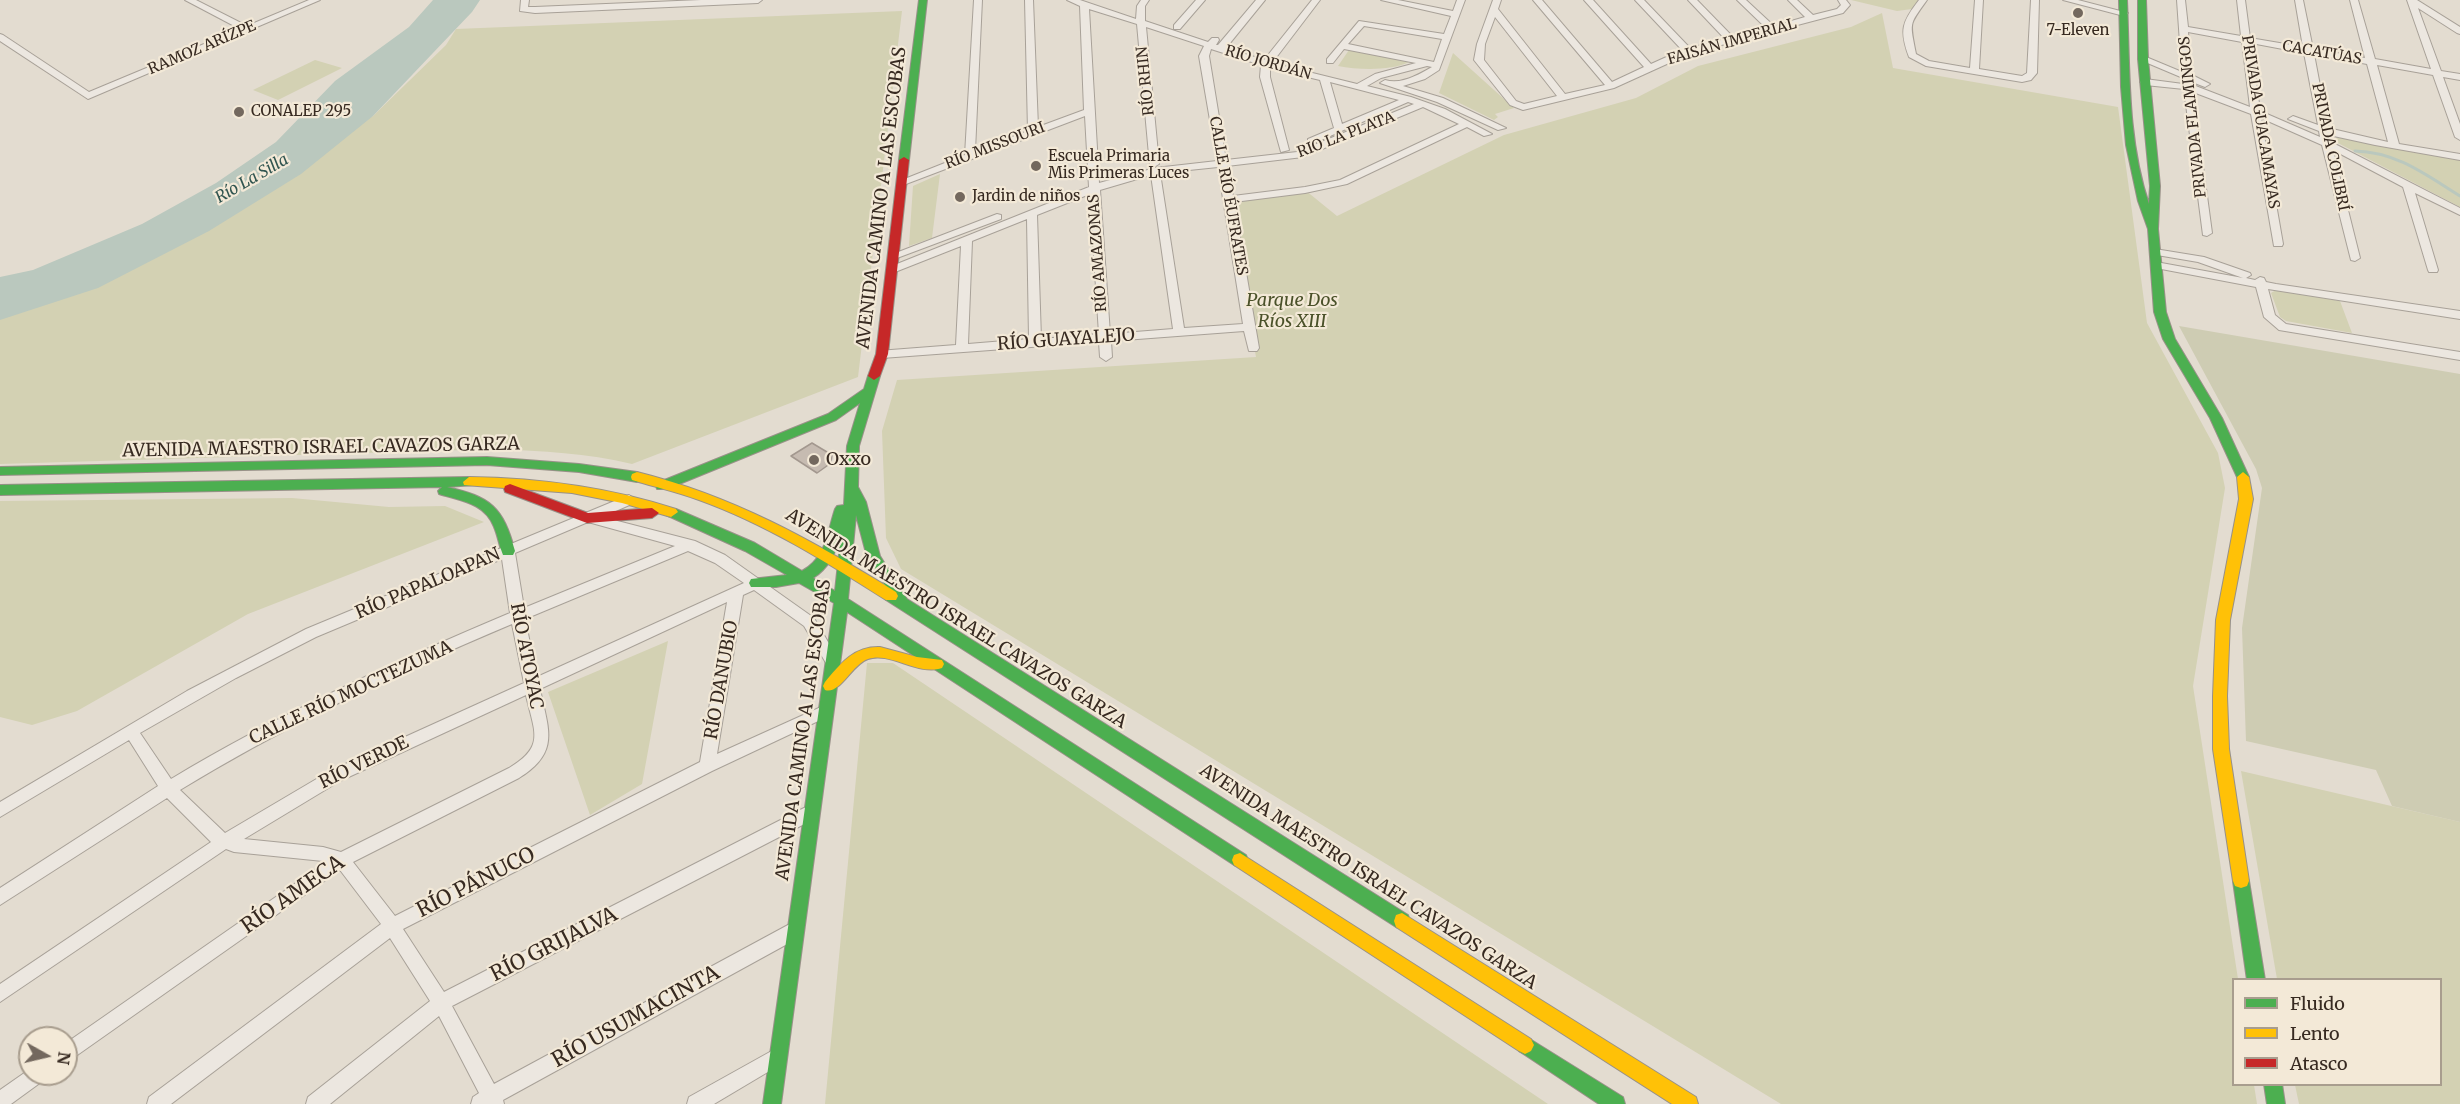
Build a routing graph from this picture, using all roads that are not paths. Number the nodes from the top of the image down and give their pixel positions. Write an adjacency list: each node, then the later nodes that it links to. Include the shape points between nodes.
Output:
1 (189, 0): 46 (street)
2 (316, 0): 46 (street, RAMOZ ARÍZPE)
3 (573, 0): 40 (street)
4 (644, 0): 38 (street)
5 (758, 0): 34 (street)
6 (978, 0): 94 (street)
7 (1029, 0): 86 (street)
8 (1071, 0): 36 (street, RÍO JORDÁN)
9 (1095, 0): 43 (street)
10 (1145, 0): 43 (street, RÍO RHIN, via 1140,6)
11 (1201, 0): 45 (street)
12 (1261, 0): 55 (street)
13 (1316, 0): 60 (street)
14 (1385, 0): 42 (street)
15 (1461, 0): 42 (street)
16 (1497, 0): 41 (street)
17 (1537, 0): 74 (street)
18 (1588, 0): 65 (street)
19 (1639, 0): 57 (street)
20 (1692, 0): 52 (street)
21 (1741, 0): 47 (street)
22 (1792, 0): 44 (street)
23 (1842, 0): 44 (street, FAISÁN IMPERIAL, via 1846,5 1840,11)
24 (1923, 0): 66 (street, via 1908,20 1912,55 1926,63)
25 (1979, 0): 66 (street)
26 (2035, 0): 66 (street, via 2032,73 2028,78)
27 (2067, 0): 39 (street)
28 (2142, 0): 59 (main road)
29 (2181, 0): 48 (street, PRIVADA FLAMINGOS)
30 (2241, 0): 53 (street, PRIVADA GUACAMAYAS)
31 (2300, 0): 58 (street, PRIVADA COLIBRÍ)
32 (2355, 0): 63 (street)
33 (2411, 0): 49 (street); 67 (street)
34 (710, 1): 38 (street)
35 (920, 1): 98 (main road, AVENIDA CAMINO A LAS ESCOBAS)
36 (1084, 4): 43 (street, RÍO JORDÁN); 81 (street, RÍO AMAZONAS)
37 (524, 5): 40 (street)
38 (633, 6): 40 (street)
39 (2123, 7): 82 (main road)
40 (554, 9)
41 (1494, 10): 77 (street); 77 (street, FAISÁN IMPERIAL, via 1479,60 1513,103 1523,107)
42 (1456, 14): 51 (street)
43 (1140, 18): 45 (street); 54 (street, RÍO JORDÁN); 97 (street, RÍO RHIN)
44 (1812, 19): 47 (street, FAISÁN IMPERIAL)
45 (1177, 27): 54 (street)
46 (247, 29): 50 (street, RAMOZ ARÍZPE, via 88,96)
47 (1772, 29): 52 (street, FAISÁN IMPERIAL)
48 (2184, 29): 53 (street, CACATÚAS); 72 (street, PRIVADA FLAMINGOS)
49 (2460, 31)
50 (0, 37)
51 (1448, 37): 56 (street, via 1362,23); 62 (street)
52 (1730, 39): 57 (street, FAISÁN IMPERIAL)
53 (2247, 40): 58 (street, CACATÚAS); 80 (street, PRIVADA GUACAMAYAS)
54 (1212, 43): 55 (street, RÍO JORDÁN); 96 (street, CALLE RÍO ÉUFRATES, via 1204,56)
55 (1223, 46): 60 (street, RÍO JORDÁN)
56 (1342, 46): 61 (street); 64 (street)
57 (1688, 51): 65 (street, FAISÁN IMPERIAL)
58 (2311, 51): 63 (street, CACATÚAS); 87 (street, PRIVADA COLIBRÍ)
59 (2143, 59): 71 (main road); 72 (street)
60 (1269, 61): 69 (street, RÍO JORDÁN); 70 (street); 93 (street, via 1265,77)
61 (1330, 61)
62 (1439, 62): 64 (street); 73 (street, via 1428,74)
63 (2373, 62): 67 (street, CACATÚAS); 91 (street)
64 (1426, 63): 70 (street)
65 (1649, 67): 74 (street, FAISÁN IMPERIAL)
66 (1974, 71)
67 (2436, 73): 68 (street, CACATÚAS); 89 (street)
68 (2460, 77)
69 (1324, 79): 75 (street, RÍO JORDÁN); 85 (street)
70 (1369, 80): 73 (street); 75 (street)
71 (2145, 82): 72 (street); 92 (main road)
72 (2188, 82): 80 (street); 105 (street, PRIVADA FLAMINGOS)
73 (1393, 85): 76 (street); 84 (street, via 1440,100)
74 (1611, 86): 77 (street, FAISÁN IMPERIAL)
75 (1358, 87): 76 (street, RÍO JORDÁN)
76 (1376, 91): 78 (street, RÍO JORDÁN)
77 (1563, 98)
78 (1408, 99): 79 (street, RÍO JORDÁN); 85 (street, RIO LA PLATA)
79 (1423, 104): 83 (street, RÍO JORDÁN); 96 (street, RIO LA PLATA, via 1299,154)
80 (2255, 108): 87 (street); 90 (street); 107 (street, PRIVADA GUACAMAYAS)
81 (1089, 111): 86 (street, RÍO MISSOURI); 99 (street, RÍO AMAZONAS)
82 (2127, 118): 92 (main road, via 2132,123 2135,143); 104 (main road, via 2141,204)
83 (1466, 124): 88 (street, RÍO JORDÁN); 101 (street, via 1355,178)
84 (1501, 128)
85 (1339, 129): 93 (street, RIO LA PLATA)
86 (1033, 131): 94 (street, RÍO MISSOURI)
87 (2324, 131): 90 (street, PRIVADA COLIBRÍ); 91 (street)
88 (1487, 134)
89 (2460, 137)
90 (2326, 143): 100 (street); 109 (street, PRIVADA COLIBRÍ)
91 (2394, 145): 95 (street)
92 (2152, 147): 104 (main road, via 2156,202)
93 (1284, 150): 96 (street, RIO LA PLATA)
94 (970, 155): 98 (street, RÍO MISSOURI)
95 (2460, 157)
96 (1221, 161): 97 (street, RIO LA PLATA); 101 (street, CALLE RÍO ÉUFRATES)
97 (1155, 167): 99 (street, RIO LA PLATA); 115 (street, RÍO RHIN)
98 (903, 182): 110 (main road, AVENIDA CAMINO A LAS ESCOBAS)
99 (1094, 184): 103 (street, RIO LA PLATA); 110 (street, RIO LA PLATA); 116 (street, RÍO AMAZONAS)
100 (2408, 186): 102 (street); 111 (street)
101 (1229, 200): 114 (street, CALLE RÍO ÉUFRATES)
102 (2460, 212)
103 (1032, 213): 106 (street, RIO LA PLATA); 117 (street)
104 (2153, 229): 108 (main road)
105 (2207, 233)
106 (967, 238): 110 (street, RIO LA PLATA); 119 (street)
107 (2278, 244)
108 (2155, 258): 112 (street); 169 (main road, via 2166,333 2237,459 2245,483 2246,499 2223,620 2220,720)
109 (2355, 258)
110 (892, 263): 120 (main road, AVENIDA CAMINO A LAS ESCOBAS)
111 (2433, 270)
112 (2261, 282): 113 (street); 121 (street, via 2270,317 2283,327)
113 (2460, 315)
114 (1250, 327): 115 (street, RÍO GUAYALEJO); 118 (street, CALLE RÍO ÉUFRATES)
115 (1179, 332): 116 (street, RÍO GUAYALEJO)
116 (1104, 337): 117 (street, RÍO GUAYALEJO); 122 (street, RÍO AMAZONAS)
117 (1035, 343): 119 (street, RÍO GUAYALEJO)
118 (1253, 348)
119 (963, 349): 120 (street, RÍO GUAYALEJO)
120 (882, 354): 123 (main road, AVENIDA CAMINO A LAS ESCOBAS)
121 (2460, 356)
122 (1106, 357)
123 (871, 390): 124 (main road, RÍO PAPALOAPAN, via 843,411); 125 (main road, AVENIDA CAMINO A LAS ESCOBAS)
124 (817, 423): 125 (main road, via 844,426 851,434); 127 (main road, RÍO PAPALOAPAN)
125 (853, 446): 136 (main road, AVENIDA CAMINO A LAS ESCOBAS)
126 (135, 468): 128 (main road, AVENIDA MAESTRO ISRAEL CAVAZOS GARZA); 129 (main road, AVENIDA MAESTRO ISRAEL CAVAZOS GARZA, via 487,461); 133 (main road, via 114,481)
127 (707, 469): 129 (main road); 132 (main road, RÍO PAPALOAPAN); 135 (main road)
128 (0, 471)
129 (604, 473): 132 (main road, AVENIDA MAESTRO ISRAEL CAVAZOS GARZA)
130 (494, 482): 131 (main road, AVENIDA MAESTRO ISRAEL CAVAZOS GARZA); 137 (main road, AVENIDA MAESTRO ISRAEL CAVAZOS GARZA); 139 (main road)
131 (406, 483): 133 (main road, AVENIDA MAESTRO ISRAEL CAVAZOS GARZA); 142 (main road, via 462,494 490,505 503,524)
132 (666, 485): 135 (main road, AVENIDA MAESTRO ISRAEL CAVAZOS GARZA); 137 (main road, RÍO PAPALOAPAN)
133 (65, 488): 134 (main road, AVENIDA MAESTRO ISRAEL CAVAZOS GARZA)
134 (0, 490)
135 (685, 491): 140 (main road, via 684,508); 143 (main road, AVENIDA MAESTRO ISRAEL CAVAZOS GARZA, via 746,514)
136 (851, 491): 143 (main road); 144 (main road, AVENIDA CAMINO A LAS ESCOBAS); 149 (main road, via 862,506 879,568)
137 (629, 500): 138 (main road, AVENIDA MAESTRO ISRAEL CAVAZOS GARZA); 139 (street, RÍO PAPALOAPAN)
138 (673, 513): 139 (main road); 140 (main road, AVENIDA MAESTRO ISRAEL CAVAZOS GARZA)
139 (587, 518): 141 (street); 142 (street, RÍO PAPALOAPAN)
140 (691, 519): 145 (main road, AVENIDA MAESTRO ISRAEL CAVAZOS GARZA, via 755,549)
141 (690, 545): 146 (street); 150 (street, CALLE RÍO MOCTEZUMA)
142 (508, 551): 150 (street, RÍO ATOYAC); 158 (street, RÍO PAPALOAPAN, via 311,633 221,678)
143 (826, 557): 144 (main road, AVENIDA MAESTRO ISRAEL CAVAZOS GARZA); 145 (main road, via 816,570)
144 (844, 568): 148 (main road, AVENIDA CAMINO A LAS ESCOBAS); 149 (main road, AVENIDA MAESTRO ISRAEL CAVAZOS GARZA)
145 (802, 578): 146 (main road); 148 (main road, AVENIDA MAESTRO ISRAEL CAVAZOS GARZA)
146 (756, 583): 147 (street, RÍO VERDE); 152 (street, via 809,622)
147 (736, 594): 155 (street, RÍO VERDE); 160 (street, RÍO DANUBIO)
148 (841, 601): 151 (main road, AVENIDA MAESTRO ISRAEL CAVAZOS GARZA); 152 (main road, AVENIDA CAMINO A LAS ESCOBAS)
149 (910, 610): 154 (main road, AVENIDA MAESTRO ISRAEL CAVAZOS GARZA)
150 (518, 617): 155 (street, RÍO ATOYAC); 161 (street, CALLE RÍO MOCTEZUMA, via 309,710)
151 (900, 638): 153 (main road, AVENIDA MAESTRO ISRAEL CAVAZOS GARZA); 154 (main road, via 916,630 929,631 986,665)
152 (833, 662): 156 (main road, AVENIDA CAMINO A LAS ESCOBAS)
153 (938, 664): 156 (main road, via 916,663 871,651 853,659); 182 (main road, AVENIDA MAESTRO ISRAEL CAVAZOS GARZA)
154 (1002, 667): 183 (main road, AVENIDA MAESTRO ISRAEL CAVAZOS GARZA)
155 (531, 686): 159 (street, RÍO ATOYAC, via 542,742); 164 (street, RÍO VERDE, via 335,776)
156 (830, 686): 157 (main road, AVENIDA CAMINO A LAS ESCOBAS)
157 (826, 711): 160 (street, RÍO PÁNUCO); 163 (main road, AVENIDA CAMINO A LAS ESCOBAS)
158 (130, 731): 161 (street); 162 (street, RÍO PAPALOAPAN)
159 (535, 759): 165 (street, RÍO AMECA)
160 (707, 766): 167 (street, RÍO PÁNUCO)
161 (168, 788): 164 (street); 166 (street, CALLE RÍO MOCTEZUMA)
162 (0, 810)
163 (810, 813): 168 (main road, AVENIDA CAMINO A LAS ESCOBAS); 171 (street, RÍO GRIJALVA)
164 (224, 842): 165 (street, via 323,854); 170 (street, RÍO VERDE)
165 (342, 860): 167 (street); 172 (street, RÍO AMECA)
166 (0, 897)
167 (392, 926): 171 (street); 178 (street, RÍO PÁNUCO)
168 (794, 931): 173 (main road, AVENIDA CAMINO A LAS ESCOBAS); 177 (street, RÍO USUMACINTA)
169 (2256, 978)
170 (0, 994)
171 (441, 1003): 177 (street); 179 (street, RÍO GRIJALVA)
172 (78, 1046)
173 (777, 1057): 180 (street); 181 (main road, AVENIDA CAMINO A LAS ESCOBAS)
174 (21, 1086): 176 (street)
175 (2273, 1086): 184 (main road)
176 (0, 1101)
177 (488, 1101)
178 (156, 1104)
179 (315, 1104)
180 (696, 1104)
181 (772, 1104)
182 (1616, 1104)
183 (1689, 1104)
184 (2276, 1104)

